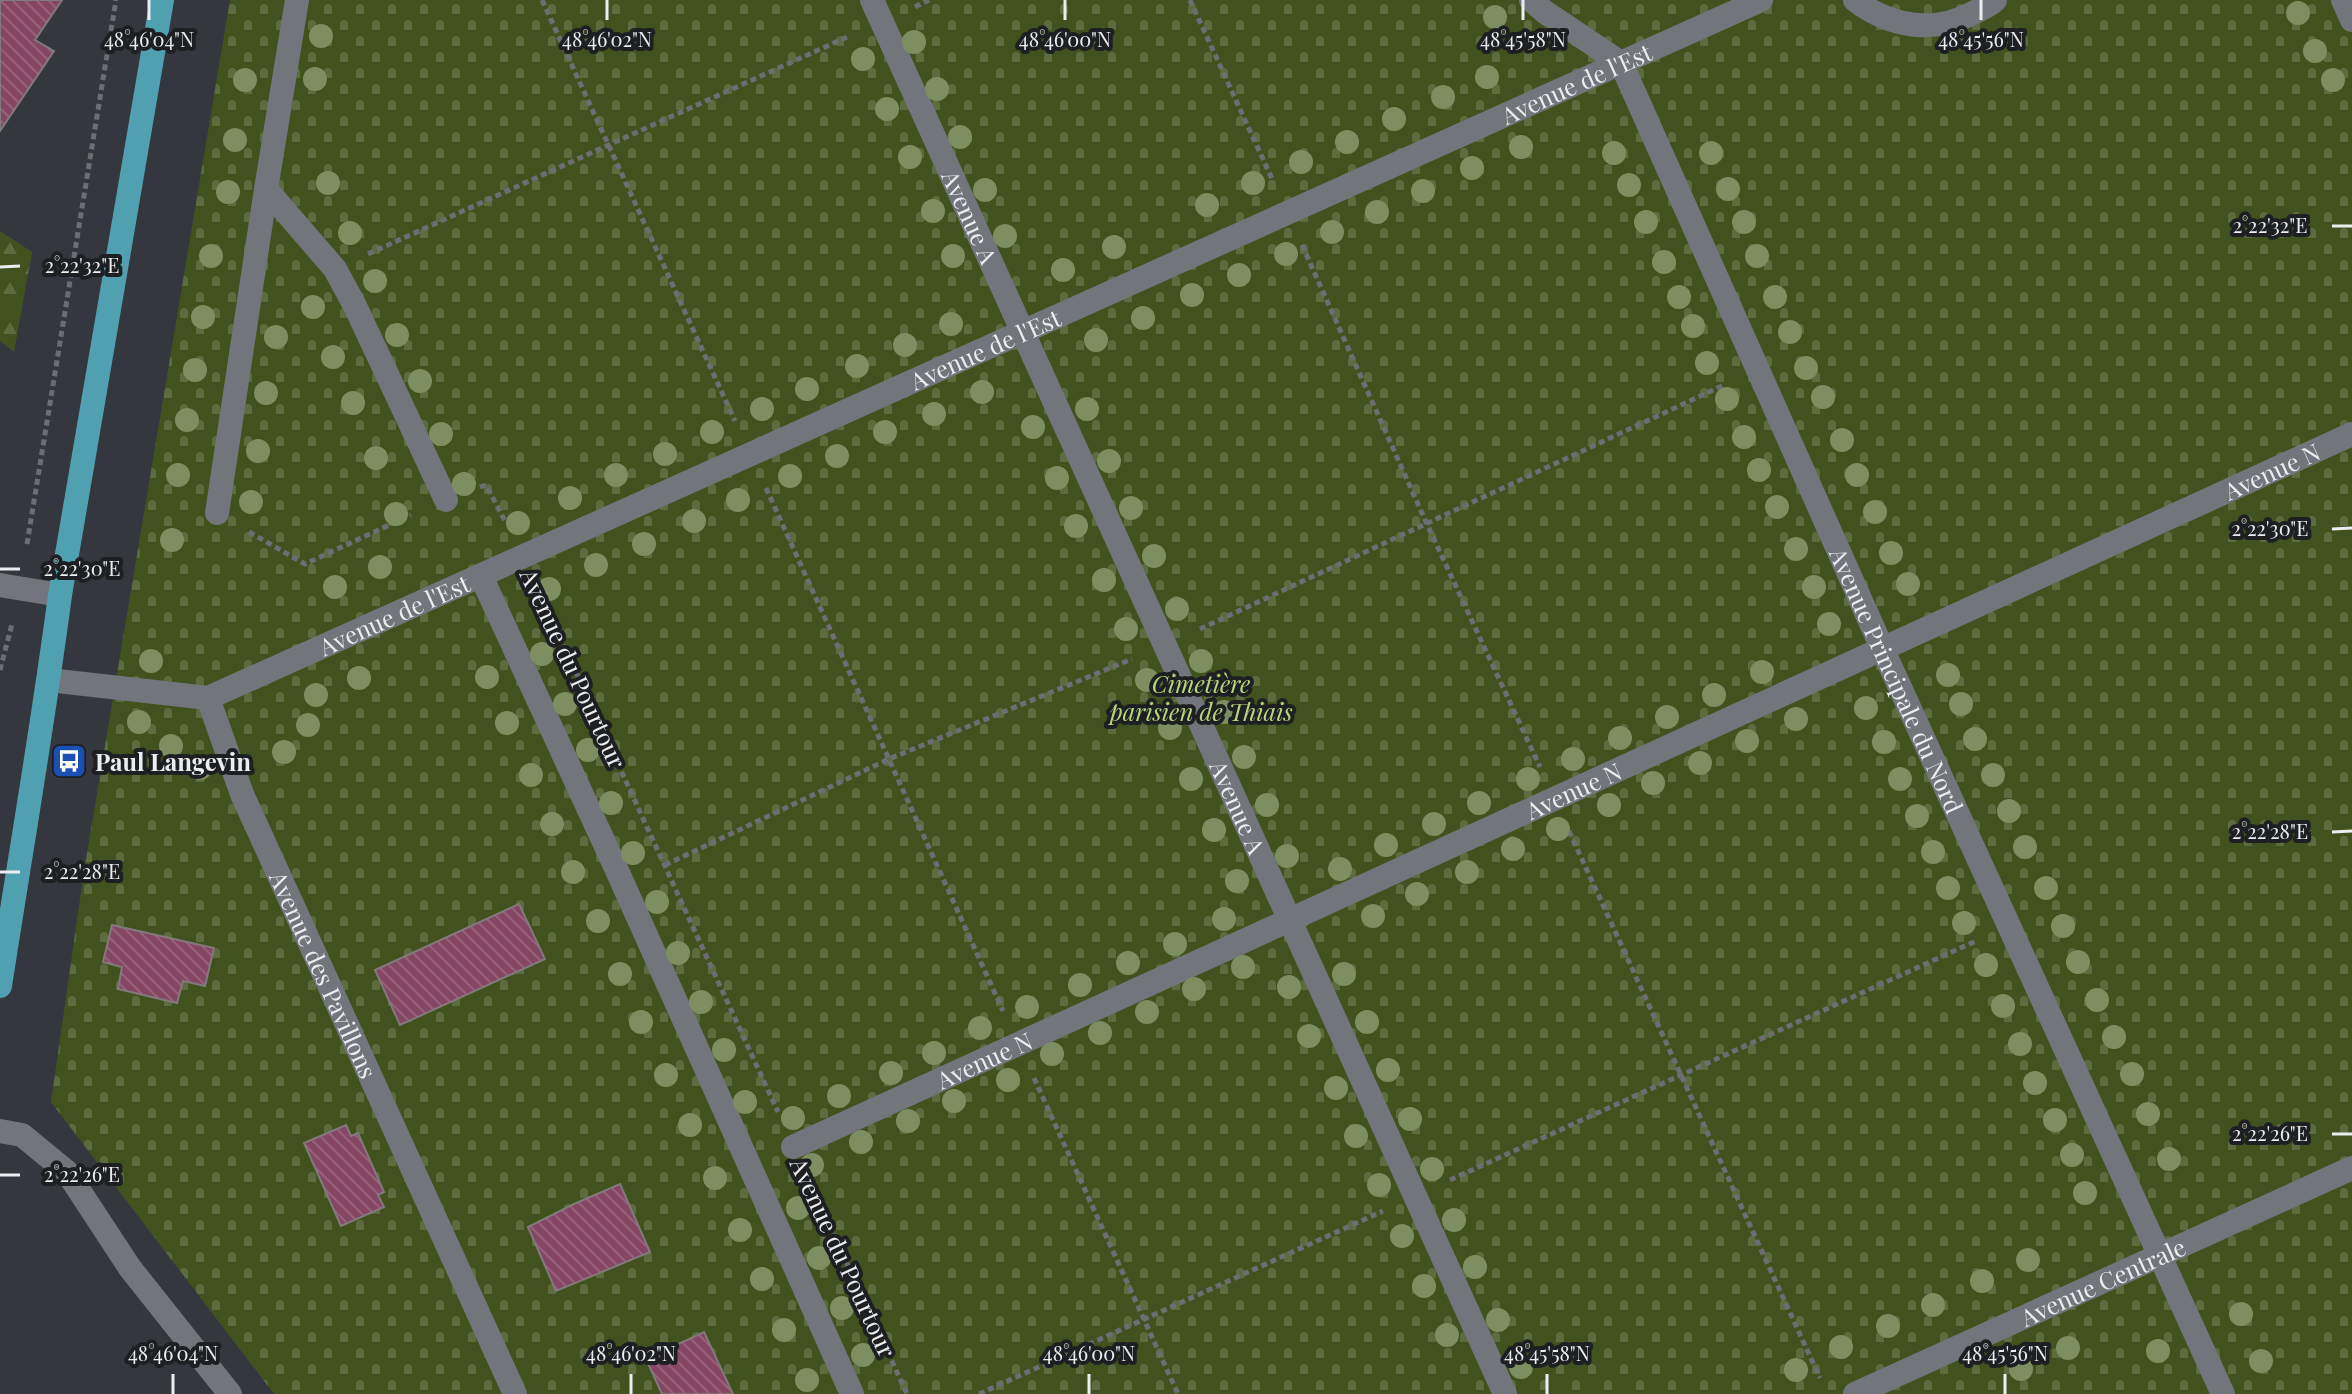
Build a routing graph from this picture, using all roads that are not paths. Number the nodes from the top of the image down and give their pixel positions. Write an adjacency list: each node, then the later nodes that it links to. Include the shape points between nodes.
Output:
1 (162, 0): 18 (main road)
2 (297, 0): 11 (lane)
3 (1531, 0): 10 (lane)
4 (1761, 0): 10 (lane, Avenue de l'Est)
5 (1855, 0): 6 (lane, via 1888,20 1923,27 1959,21)
6 (1995, 0)
7 (2343, 0): 9 (lane)
8 (877, 11): 12 (lane, Avenue A)
9 (2352, 20)
10 (1621, 63): 12 (lane, Avenue de l'Est); 19 (lane, Avenue Principale du Nord)
11 (266, 189): 14 (lane, via 335,269); 15 (lane)
12 (1023, 332): 16 (lane, Avenue de l'Est); 22 (lane, Avenue A)
13 (2352, 434): 19 (lane, Avenue N)
14 (446, 500)
15 (217, 513)
16 (481, 576): 21 (lane, Avenue de l'Est); 30 (lane, Avenue du Pourtour)
17 (10, 587): 18 (lane)
18 (60, 595): 20 (main road)
19 (1882, 648): 22 (lane, Avenue N); 27 (lane, Avenue Principale du Nord)
20 (49, 680): 21 (lane); 23 (main road)
21 (208, 698): 29 (lane, Avenue des Pavillons, via 242,794)
22 (1289, 919): 25 (lane, Avenue N); 31 (lane, Avenue A)
23 (0, 986)
24 (0, 1131): 28 (lane, via 22,1135 67,1172 130,1268)
25 (793, 1147)
26 (2352, 1168): 27 (lane, Avenue Centrale)
27 (2161, 1255): 32 (lane, Avenue Centrale); 33 (lane, Avenue Principale du Nord)
28 (230, 1394)
29 (515, 1394)
30 (852, 1394)
31 (1505, 1394)
32 (1855, 1394)
33 (2223, 1394)

